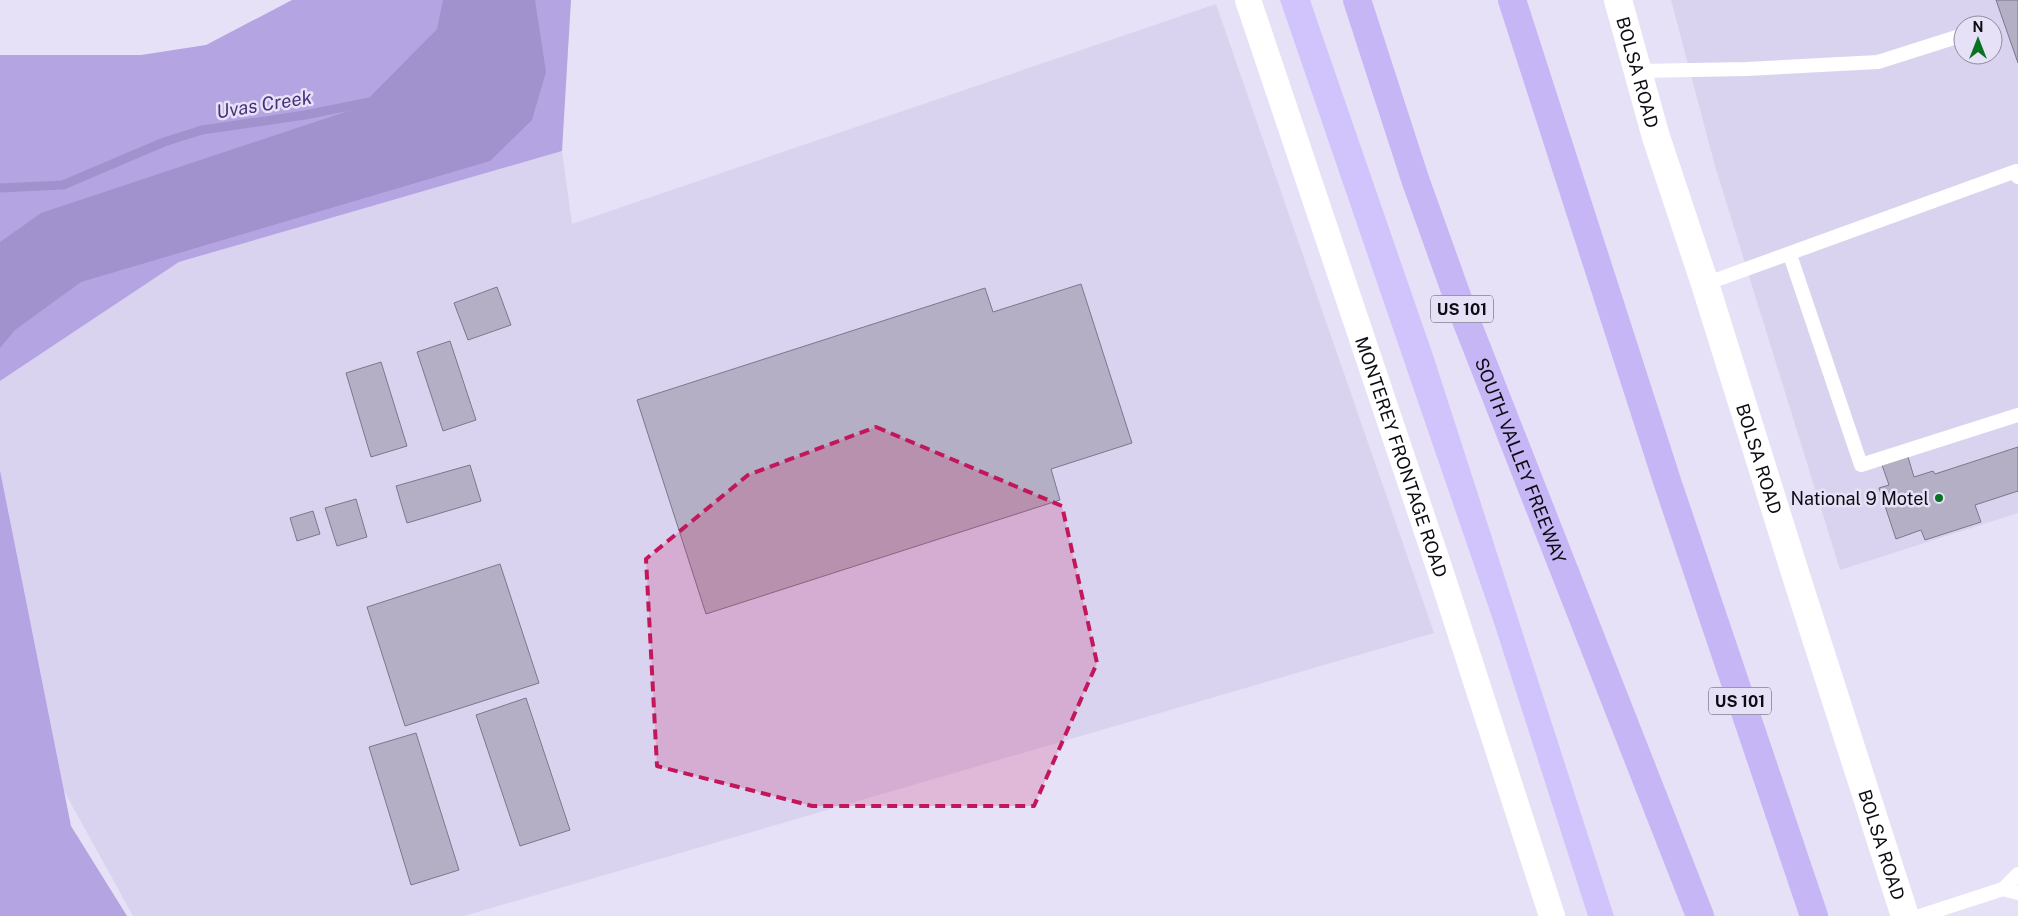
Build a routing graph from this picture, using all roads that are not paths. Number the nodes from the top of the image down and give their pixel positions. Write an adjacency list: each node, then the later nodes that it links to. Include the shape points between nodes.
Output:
1 (1248, 0): 14 (street, MONTEREY FRONTAGE ROAD, via 1441,573)
2 (1357, 0): 15 (highway, SOUTH VALLEY FREEWAY / US 101, via 1462,310)
3 (1512, 0): 16 (highway, US 101, via 1668,484)
4 (1618, 0): 6 (main road, BOLSA ROAD)
5 (1953, 38): 6 (lane, via 1878,62)
6 (1637, 71): 9 (main road, BOLSA ROAD, via 1676,202)
7 (2017, 172): 8 (lane)
8 (1790, 255): 9 (lane); 10 (lane, via 1861,465)
9 (1705, 284): 17 (main road, BOLSA ROAD)
10 (2018, 415)
11 (2018, 874): 12 (lane)
12 (2003, 889): 13 (lane); 18 (lane)
13 (2018, 893)
14 (1552, 916)
15 (1700, 916)
16 (1814, 916)
17 (1905, 916)
18 (1920, 916)

